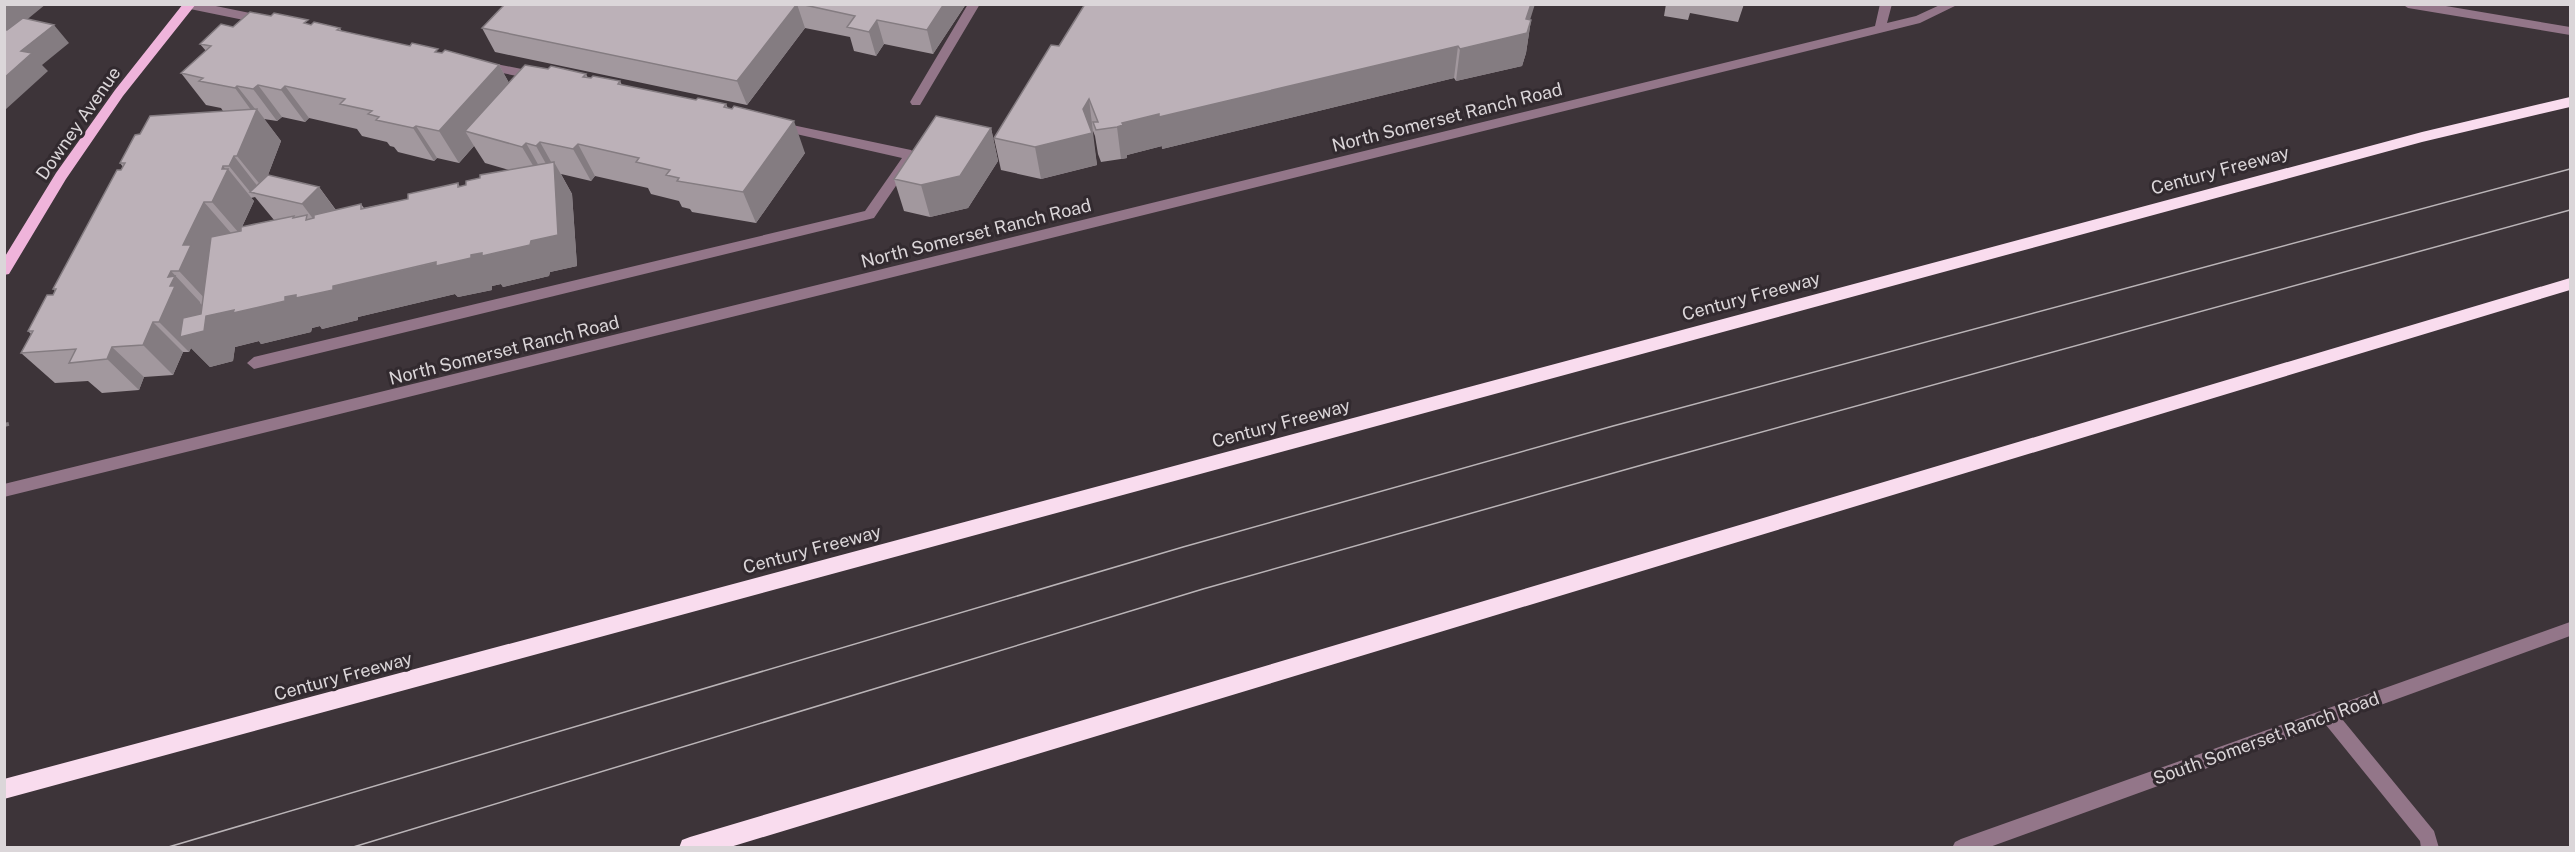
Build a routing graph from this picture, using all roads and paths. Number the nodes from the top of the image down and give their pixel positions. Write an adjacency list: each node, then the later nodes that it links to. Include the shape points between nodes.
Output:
1 (974, 4): 11 (street)
2 (1887, 4): 7 (street)
3 (1953, 4): 7 (street, North Somerset Ranch Road, via 1920,19)
4 (2408, 4): 8 (street)
5 (190, 5): 6 (street); 14 (main road, Downey Avenue, via 119,93 61,176)
6 (283, 24)
7 (1880, 29): 19 (street, North Somerset Ranch Road)
8 (2571, 31)
9 (469, 62): 10 (street)
10 (550, 79)
11 (916, 102)
12 (2571, 102): 22 (highway, Century Freeway, via 2399,144)
13 (759, 122): 16 (street, via 911,155 869,215)
14 (4, 270)
15 (2571, 284): 23 (highway)
16 (254, 363)
17 (13, 423): 18 (path)
18 (4, 425)
19 (4, 491)
20 (2571, 629): 21 (street, South Somerset Ranch Road)
21 (2329, 716): 24 (street, South Somerset Ranch Road); 25 (street, via 2428,837)
22 (4, 789)
23 (690, 848)
24 (1961, 848)
25 (2430, 848)

